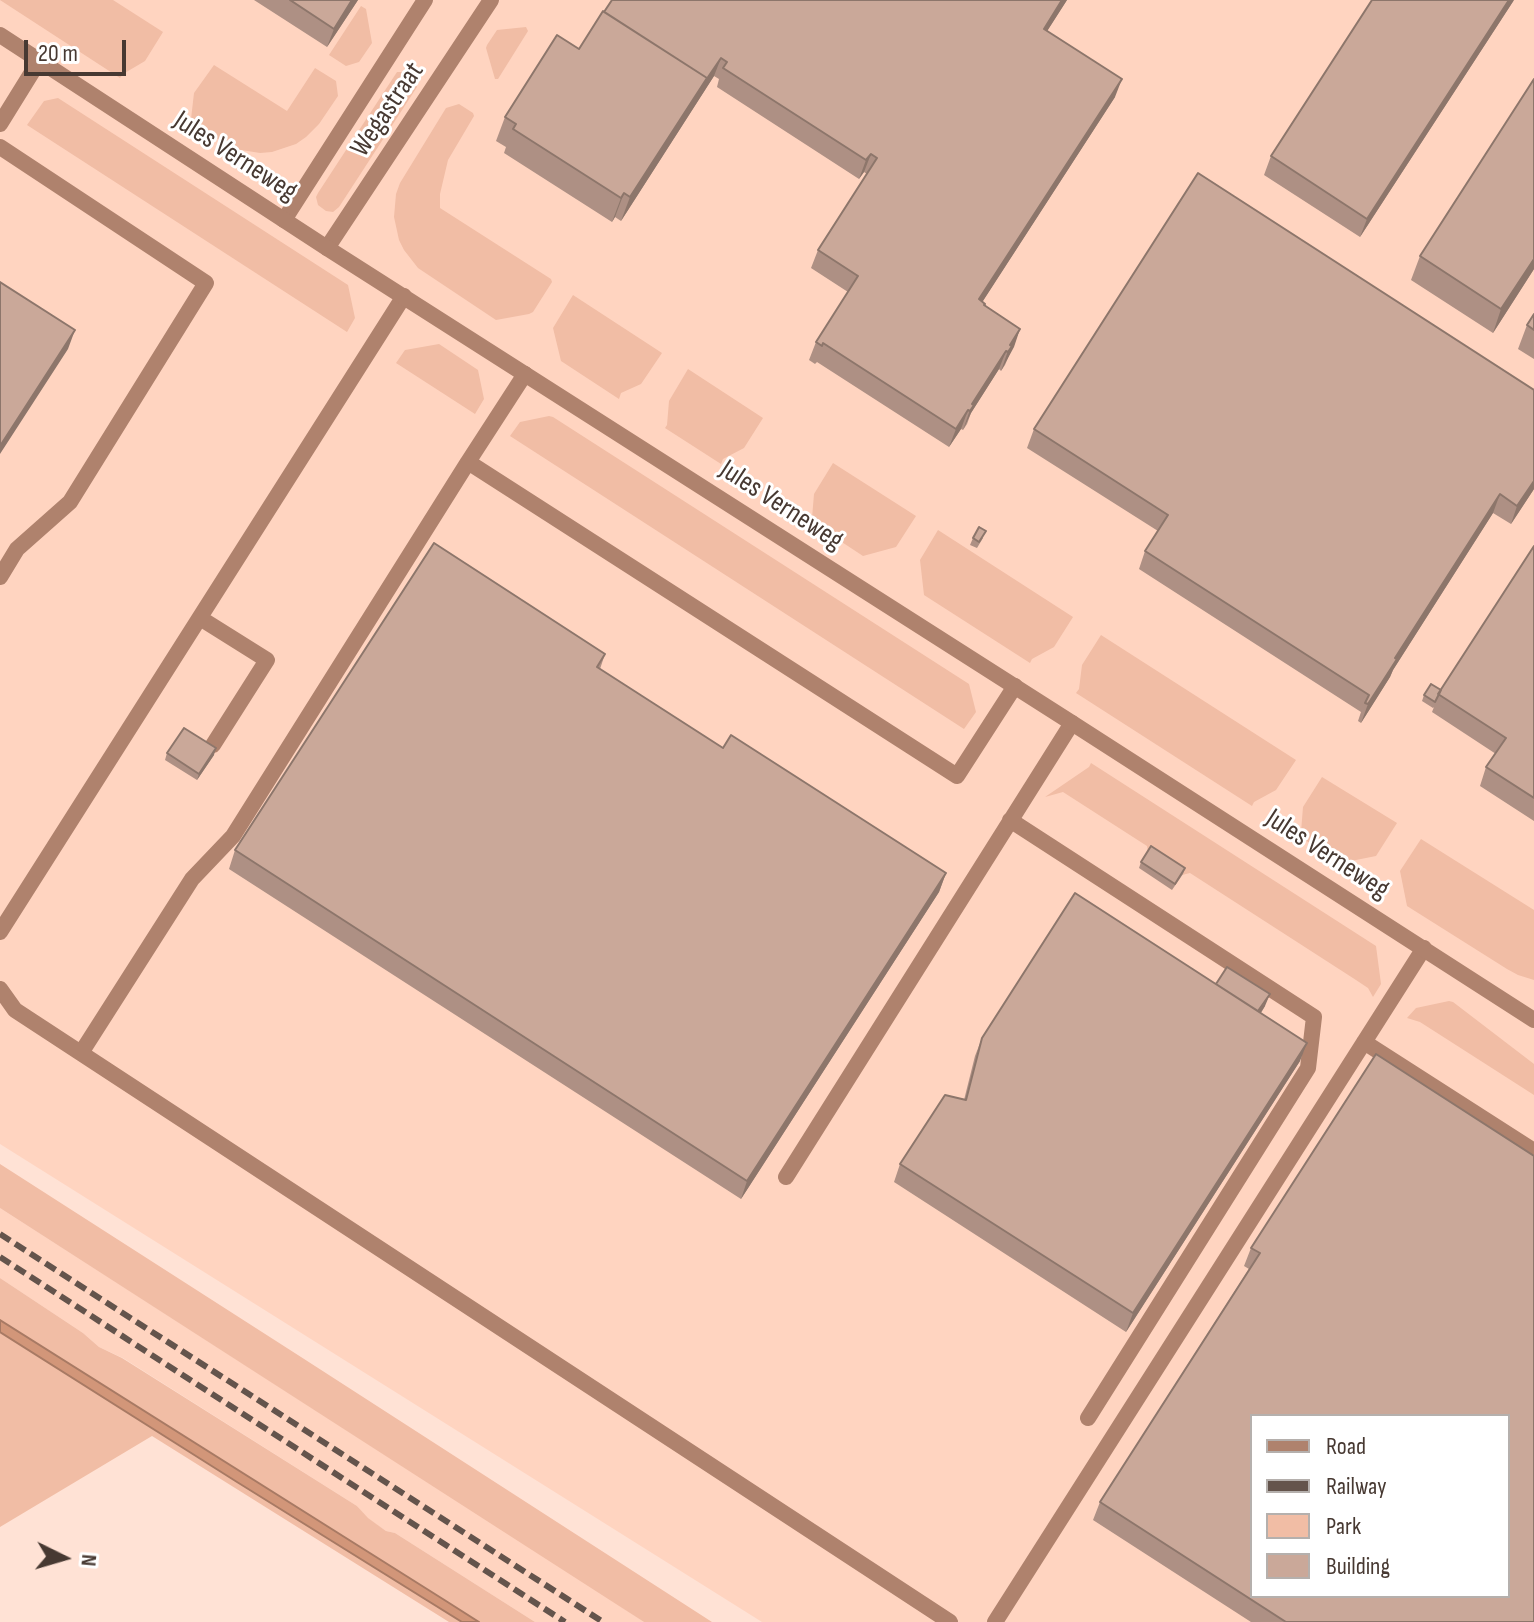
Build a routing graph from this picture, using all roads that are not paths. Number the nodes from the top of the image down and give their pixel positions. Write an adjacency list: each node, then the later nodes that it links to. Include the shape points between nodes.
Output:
1 (425, 0): 7 (street, Wegastraat)
2 (491, 0): 8 (street, Wegastraat)
3 (0, 35): 4 (street, Jules Verneweg)
4 (39, 61): 5 (street); 7 (street, Jules Verneweg)
5 (0, 124)
6 (0, 147): 12 (street, via 206,283 70,502 17,549)
7 (284, 220): 8 (street, Jules Verneweg)
8 (327, 248): 9 (street, Jules Verneweg)
9 (404, 296): 10 (street, Jules Verneweg); 13 (street)
10 (525, 374): 11 (street); 14 (street, Jules Verneweg)
11 (468, 462): 14 (street, via 957,776); 23 (street, via 233,836 192,879)
12 (0, 577)
13 (200, 618): 16 (street, via 267,660); 18 (street)
14 (1015, 686): 15 (street, Jules Verneweg)
15 (1072, 723): 17 (street); 19 (street, Jules Verneweg)
16 (213, 745)
17 (1010, 820): 25 (street); 26 (street, via 1314,1017 1308,1068)
18 (0, 932)
19 (1424, 948): 21 (street, Jules Verneweg); 22 (street)
20 (0, 989): 23 (street, via 15,1010)
21 (1534, 1020)
22 (1364, 1042): 24 (street); 28 (street)
23 (81, 1053): 27 (street)
24 (1534, 1151)
25 (786, 1177)
26 (1088, 1418)
27 (950, 1622)
28 (995, 1622)

